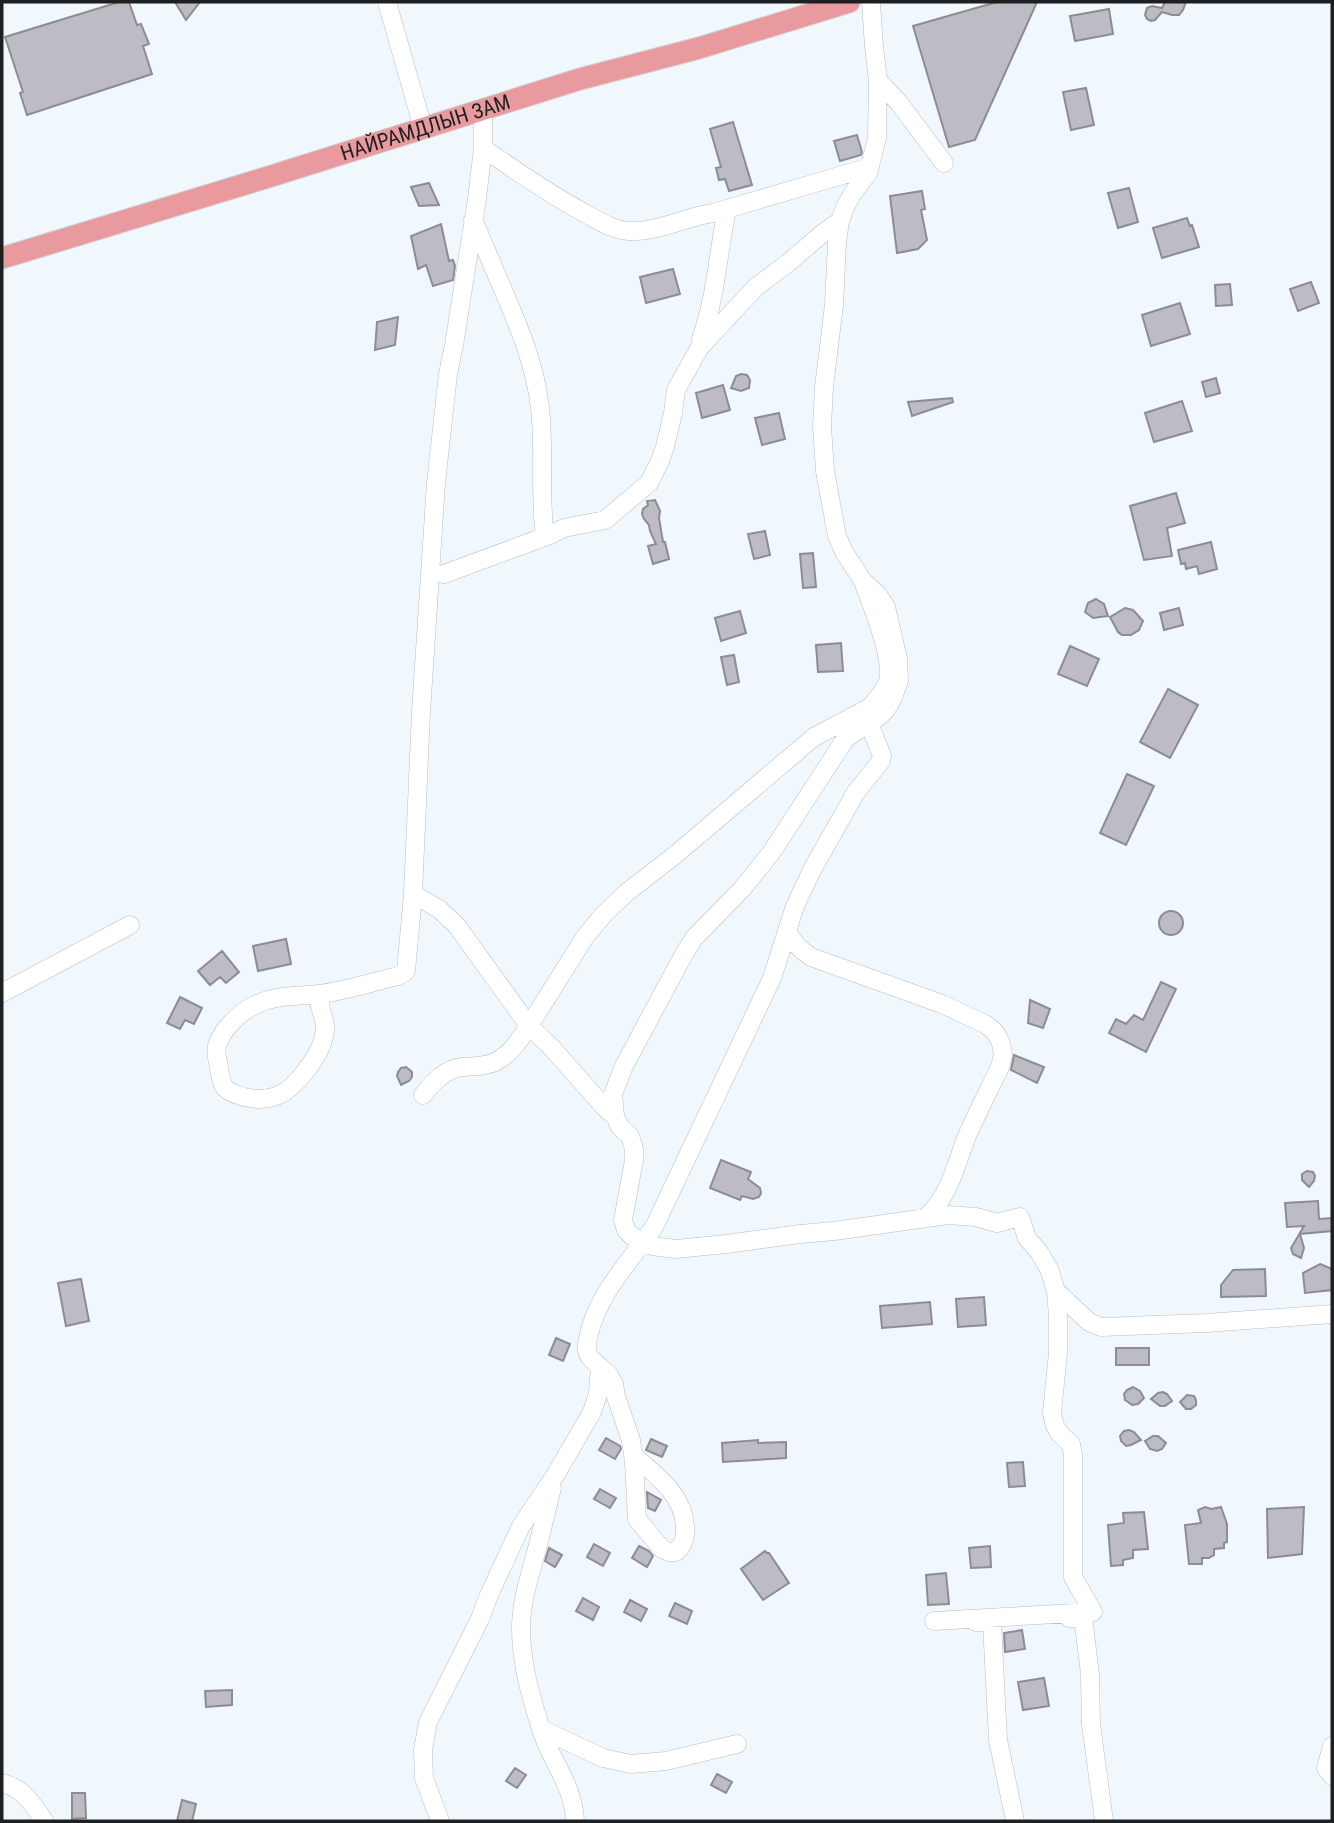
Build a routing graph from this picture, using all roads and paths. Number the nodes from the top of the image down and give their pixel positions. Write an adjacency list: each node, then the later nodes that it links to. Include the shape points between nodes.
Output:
1 (387, 2): 6 (street)
2 (849, 2): 5 (main road, НАЙРАМДЛЫН ЗАМ)
3 (871, 2): 4 (street)
4 (878, 80): 8 (street); 9 (street, via 878,130)
5 (482, 110): 6 (main road, НАЙРАМДЛЫН ЗАМ); 7 (street)
6 (423, 128): 13 (main road, НАЙРАМДЛЫН ЗАМ)
7 (483, 148): 10 (street, via 557,199 611,228 649,229); 11 (street)
8 (944, 163)
9 (870, 167): 10 (street); 12 (street)
10 (727, 209): 14 (street, via 709,315)
11 (473, 220): 15 (street, via 533,367 542,431); 18 (street, via 436,483)
12 (840, 221): 14 (street, via 755,287); 17 (street, via 824,387 823,447 829,496 844,552 886,607 898,659 899,681 891,702 885,711)
13 (2, 258)
14 (696, 353): 15 (street, via 676,390 665,447 649,483 605,520)
15 (545, 537): 16 (street)
16 (444, 574)
17 (869, 716): 20 (street, via 881,761 828,838); 23 (street, via 814,737 626,893 585,937); 25 (street, via 846,738 771,853 682,956 624,1066 613,1094)
18 (413, 894): 22 (street, via 405,971); 23 (street, via 457,926)
19 (130, 925): 21 (street)
20 (787, 931): 26 (street, via 811,957 942,1004 985,1024 1001,1043 1000,1067 954,1174 936,1209); 27 (street, via 772,978 655,1225)
21 (2, 993)
22 (321, 994): 22 (street, via 278,997 239,1015 217,1045 224,1087 252,1098 273,1098 296,1083 321,1046 325,1027 318,999)
23 (529, 1026): 24 (street, via 502,1058 447,1071); 25 (street)
24 (423, 1095)
25 (615, 1116): 27 (street, via 634,1149 623,1220)
26 (925, 1218): 27 (street, via 676,1249 652,1246); 28 (street, via 962,1215 997,1223 1020,1217)
27 (635, 1237): 30 (street, via 635,1255 593,1318 586,1348)
28 (1056, 1291): 29 (street, via 1088,1322 1101,1327); 33 (street, via 1058,1353 1052,1413 1073,1455 1073,1577 1093,1612 934,1620)
29 (1332, 1314)
30 (600, 1367): 31 (street, via 614,1384); 32 (street, via 596,1403)
31 (634, 1456): 31 (street, via 637,1519 662,1549 676,1552 685,1536 682,1507)
32 (556, 1474): 34 (street, via 524,1597 521,1627 524,1665); 41 (street, via 521,1526 428,1722 424,1778)
33 (992, 1623): 39 (street, via 998,1740); 43 (street, via 1083,1617)
34 (541, 1729): 35 (street, via 603,1758 631,1764 666,1761); 42 (street, via 574,1803)
35 (737, 1744)
36 (1332, 1746): 37 (street, via 1326,1768)
37 (1332, 1776)
38 (2, 1783): 40 (street, via 23,1792)
39 (1010, 1818)
40 (43, 1821)
41 (440, 1821)
42 (575, 1821)
43 (1104, 1821)

